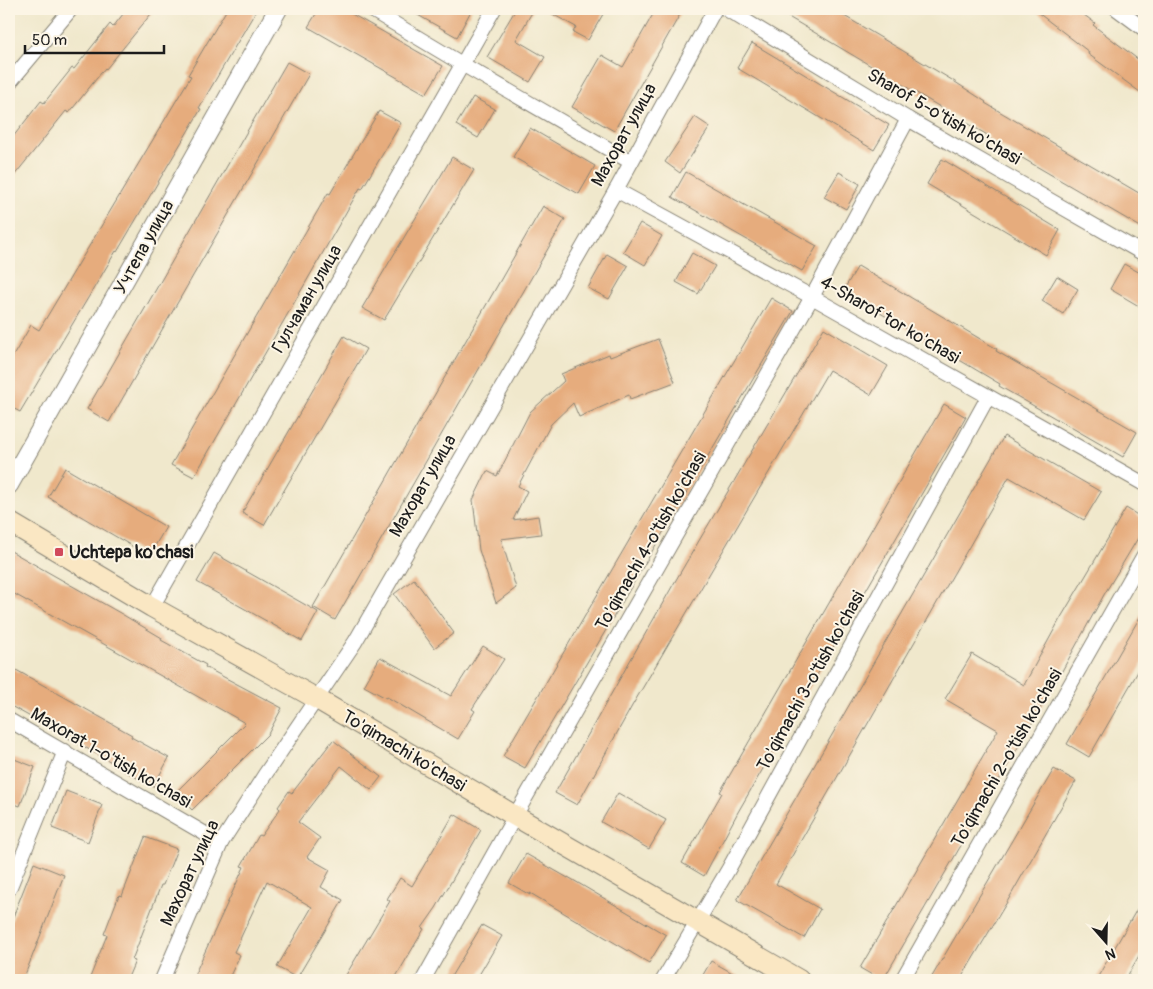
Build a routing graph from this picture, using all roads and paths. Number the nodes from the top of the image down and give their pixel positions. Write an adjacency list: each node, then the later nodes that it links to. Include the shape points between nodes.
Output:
1 (71, 9): 10 (street)
2 (278, 9): 18 (street, Учтепа улица)
3 (370, 9): 9 (street)
4 (494, 9): 9 (street, Гулчаман улица)
5 (715, 9): 12 (street, Махорат улица)
6 (726, 9): 11 (street, Sharof 5-o'tish ko'chasi)
7 (1117, 9): 8 (street)
8 (1144, 29)
9 (462, 64): 12 (street); 21 (street, Гулчаман улица)
10 (9, 84)
11 (908, 119): 14 (street, Sharof 5-o'tish ko'chasi); 15 (street, To'qimachi 4-o'tish ko'chasi)
12 (630, 162): 13 (street, Махорат улица)
13 (616, 190): 15 (street, 4-Sharof tor ko'chasi); 22 (street, Махорат улица, via 355,642)
14 (1144, 254)
15 (812, 297): 16 (street, 4-Sharof tor ko'chasi); 25 (street, To'qimachi 4-o'tish ko'chasi)
16 (988, 397): 17 (street, 4-Sharof tor ko'chasi); 28 (street, To'qimachi 3-o'tish ko'chasi)
17 (1144, 484)
18 (9, 485)
19 (9, 522): 21 (main road, To'qimachi ko'chasi)
20 (1144, 555): 33 (street, To'qimachi 2-o'tish ko'chasi)
21 (152, 607): 22 (main road, To'qimachi ko'chasi)
22 (317, 699): 25 (main road, To'qimachi ko'chasi); 26 (street, Махорат улица)
23 (9, 720): 24 (street, Maxorat 1-o'tish ko'chasi)
24 (65, 751): 26 (street, Maxorat 1-o'tish ko'chasi); 27 (street)
25 (515, 816): 28 (main road, To'qimachi ko'chasi); 30 (street, To'qimachi 4-o'tish ko'chasi)
26 (221, 843): 29 (street, Махорат улица)
27 (9, 889)
28 (698, 920): 31 (street, To'qimachi 3-o'tish ko'chasi); 32 (main road, To'qimachi ko'chasi)
29 (162, 980)
30 (423, 980)
31 (663, 980)
32 (799, 980)
33 (902, 980)

